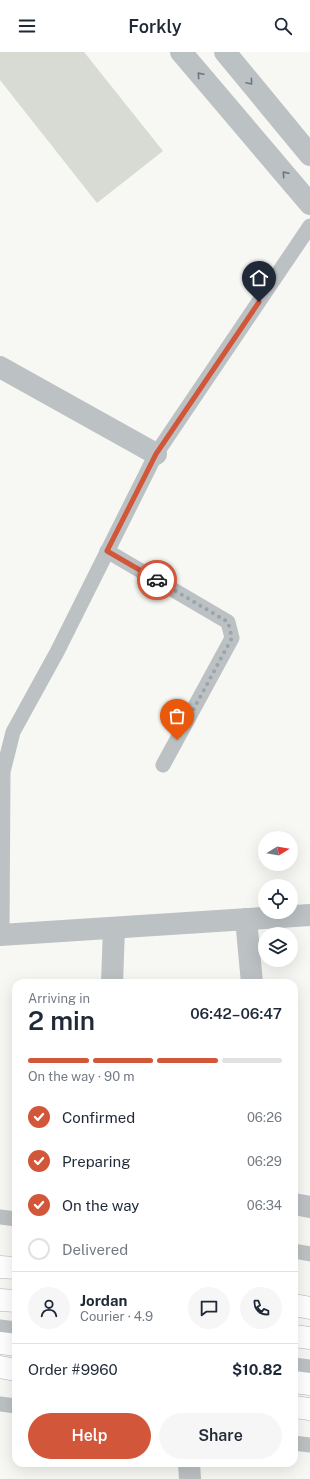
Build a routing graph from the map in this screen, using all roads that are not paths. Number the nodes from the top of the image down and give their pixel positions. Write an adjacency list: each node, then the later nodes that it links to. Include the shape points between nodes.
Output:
1 (181, 52): 4 (street, one-way to 1)
2 (225, 52): 3 (street, one-way to 3)
3 (310, 155)
4 (310, 204)
5 (310, 226): 7 (lane)
6 (0, 367): 7 (street)
7 (156, 454): 8 (lane)
8 (107, 551): 9 (lane, via 228,622 232,638); 13 (lane, via 57,652 13,732 3,772)
9 (163, 765)
10 (310, 915): 11 (street)
11 (246, 919): 12 (street); 15 (street)
12 (114, 928): 13 (street); 14 (street)
13 (1, 935)
14 (112, 979)
15 (252, 979)
16 (298, 1204): 17 (street)
17 (310, 1206)
18 (0, 1217): 19 (lane)
19 (12, 1218)
20 (298, 1252): 21 (lane)
21 (310, 1254)
22 (0, 1266): 23 (main road)
23 (12, 1268)
24 (0, 1300): 25 (main road)
25 (12, 1301)
26 (298, 1306): 27 (main road)
27 (310, 1308)
28 (0, 1327): 29 (lane)
29 (12, 1328)
30 (298, 1336): 31 (main road)
31 (310, 1338)
32 (0, 1343): 33 (main road)
33 (12, 1344)
34 (298, 1366): 36 (lane)
35 (0, 1367): 37 (main road)
36 (310, 1368)
37 (12, 1369)
38 (298, 1382): 39 (main road)
39 (310, 1384)
40 (0, 1404): 41 (lane)
41 (12, 1406)
42 (298, 1408): 43 (main road)
43 (310, 1409)
44 (298, 1444): 45 (lane)
45 (310, 1445)
46 (189, 1467): 47 (street)
47 (190, 1479)

